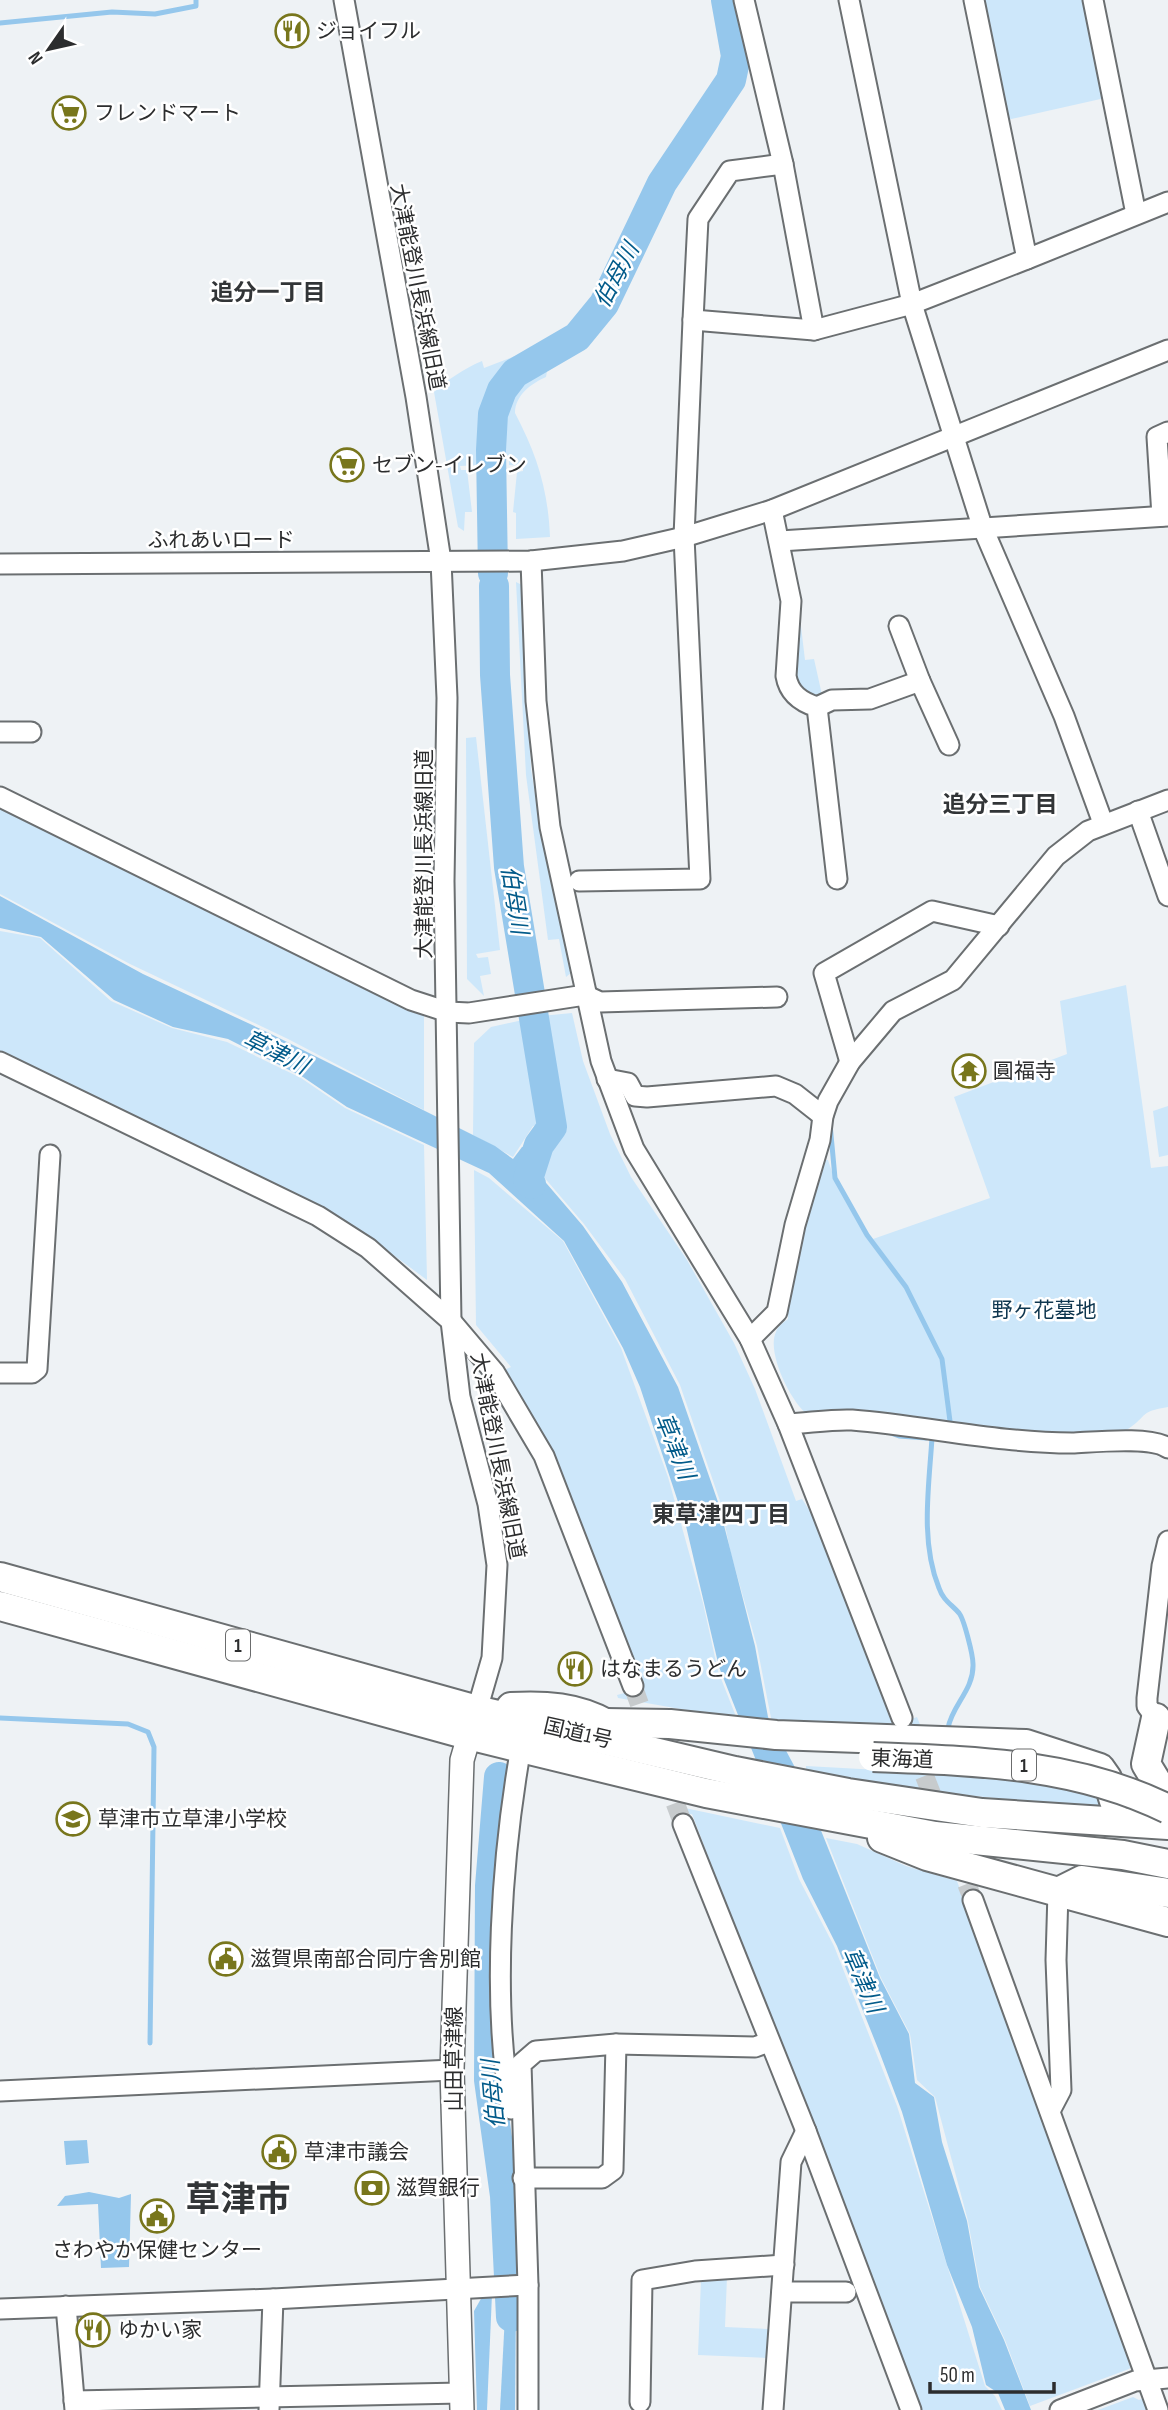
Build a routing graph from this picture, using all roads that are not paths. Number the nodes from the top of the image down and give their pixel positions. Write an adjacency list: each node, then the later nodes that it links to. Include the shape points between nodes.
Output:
1 (344, 0): 21 (street, 大津能登川長浜線旧道)
2 (744, 0): 6 (street)
3 (849, 0): 10 (street)
4 (974, 0): 9 (street)
5 (1093, 0): 8 (street)
6 (783, 164): 11 (street, via 730,171 698,219); 12 (street)
7 (1168, 202): 8 (street)
8 (1136, 214): 9 (street)
9 (1027, 259): 10 (street)
10 (912, 304): 12 (street); 15 (street)
11 (693, 320): 12 (street); 19 (street)
12 (814, 330)
13 (1168, 351): 15 (street, ふれあいロード)
14 (1168, 432): 17 (street, via 1157,437)
15 (955, 438): 16 (street, ふれあいロード); 18 (street)
16 (772, 510): 19 (street, ふれあいロード); 20 (street)
17 (1165, 516): 18 (street)
18 (982, 526): 20 (street); 33 (street, via 1064,716)
19 (684, 537): 22 (street, ふれあいロード, via 623,551); 35 (street, via 699,880)
20 (780, 541): 26 (street, via 791,601 788,688)
21 (441, 561): 22 (street, ふれあいロード); 23 (street, ふれあいロード); 40 (street, 大津能登川長浜線旧道, via 447,698 444,881)
22 (525, 561): 38 (street, via 548,813)
23 (0, 564)
24 (900, 626): 25 (street)
25 (920, 681): 26 (street, via 870,699 832,700); 29 (street)
26 (817, 707): 34 (street)
27 (0, 732): 28 (street)
28 (31, 732)
29 (949, 745)
30 (0, 797): 40 (street, via 411,1000)
31 (1168, 800): 32 (street)
32 (1138, 811): 33 (street); 36 (street)
33 (1104, 823): 37 (street, via 1055,856)
34 (837, 879)
35 (579, 881)
36 (1168, 896)
37 (999, 926): 42 (street, via 953,980 893,1011); 42 (street, via 932,911 824,974)
38 (585, 995): 39 (street, via 600,1002); 40 (street); 43 (street)
39 (777, 997)
40 (448, 1012): 46 (street, 大津能登川長浜線旧道)
41 (0, 1062): 46 (street, via 318,1216 368,1248)
42 (850, 1062): 44 (street)
43 (607, 1079): 44 (street, via 628,1083 635,1096 647,1097 776,1086); 47 (street, via 634,1149)
44 (823, 1116): 47 (street, via 794,1225 778,1312)
45 (50, 1155): 49 (street, via 37,1369 32,1374)
46 (451, 1321): 48 (street); 50 (street, 大津能登川長浜線旧道)
47 (750, 1339): 51 (street)
48 (490, 1367): 50 (street, via 471,1367); 56 (street, via 548,1465)
49 (0, 1373)
50 (459, 1381): 57 (street, 大津能登川長浜線旧道, via 488,1504 497,1565 492,1658)
51 (788, 1424): 52 (street, via 850,1420 1051,1443 1134,1442); 60 (street)
52 (1168, 1448)
53 (1168, 1541): 59 (street, via 1147,1698 1147,1706)
54 (0, 1577): 57 (highway, 国道1号 / 1)
55 (0, 1606): 57 (highway, 国道1号 / 1)
56 (633, 1686)
57 (472, 1722): 58 (highway, via 534,1705 561,1707); 61 (highway, 国道1号 / 1); 64 (highway, 国道1号 / 1); 79 (main road, 山田草津線, via 462,1760)
58 (605, 1723): 61 (highway); 62 (highway); 63 (highway)
59 (1162, 1723): 65 (highway); 66 (highway, via 1146,1764)
60 (893, 1729): 62 (highway); 69 (highway, via 1026,1744 1087,1762 1107,1778 1116,1807)
61 (567, 1731): 63 (highway, 国道1号 / 1)
62 (676, 1743): 63 (highway, 東海道 / 1); 67 (highway, 東海道 / 1, bridge, via 1017,1764 1067,1772 1138,1794); 69 (highway, 1, via 848,1793 982,1813)
63 (629, 1745)
64 (521, 1747): 71 (highway, 国道1号 / 1, via 697,1791 846,1821); 82 (street, via 505,1863 502,2007 510,2103 513,2120)
65 (1168, 1748)
66 (1168, 1800)
67 (1168, 1809)
68 (683, 1824): 77 (street)
69 (1129, 1824): 70 (highway, 1)
70 (1168, 1825)
71 (922, 1844): 72 (highway, 1); 73 (highway, 1)
72 (1162, 1860)
73 (1058, 1892): 74 (highway, via 1082,1880); 76 (highway, 1); 81 (street, via 1055,1960 1061,2090)
74 (1168, 1893)
75 (973, 1900): 81 (street)
76 (1168, 1922)
77 (769, 2042): 78 (street, via 755,2047); 83 (street)
78 (616, 2044): 82 (street, via 530,2054 521,2064); 84 (street, via 613,2170 602,2178)
79 (452, 2070): 80 (street); 87 (main road, 山田草津線)
80 (0, 2091)
81 (1051, 2111): 95 (street)
82 (522, 2126): 84 (street)
83 (806, 2131): 85 (street, via 791,2162); 93 (street)
84 (523, 2178): 86 (street)
85 (784, 2265): 88 (street); 97 (street, via 642,2280)
86 (516, 2286): 87 (street); 100 (street)
87 (458, 2289): 90 (street); 96 (main road, 山田草津線)
88 (782, 2292): 89 (street); 101 (street)
89 (846, 2292)
90 (273, 2299): 91 (street); 98 (street)
91 (66, 2306): 92 (street); 99 (street)
92 (0, 2309)
93 (895, 2366): 102 (street, via 887,2380); 103 (street)
94 (1168, 2378): 95 (street)
95 (1141, 2380): 104 (street); 105 (street)
96 (461, 2401): 98 (street)
97 (640, 2402)
98 (269, 2403): 99 (street)
99 (75, 2405)
100 (528, 2410)
101 (772, 2410)
102 (898, 2410)
103 (911, 2410)
104 (1060, 2410)
105 (1158, 2410)

